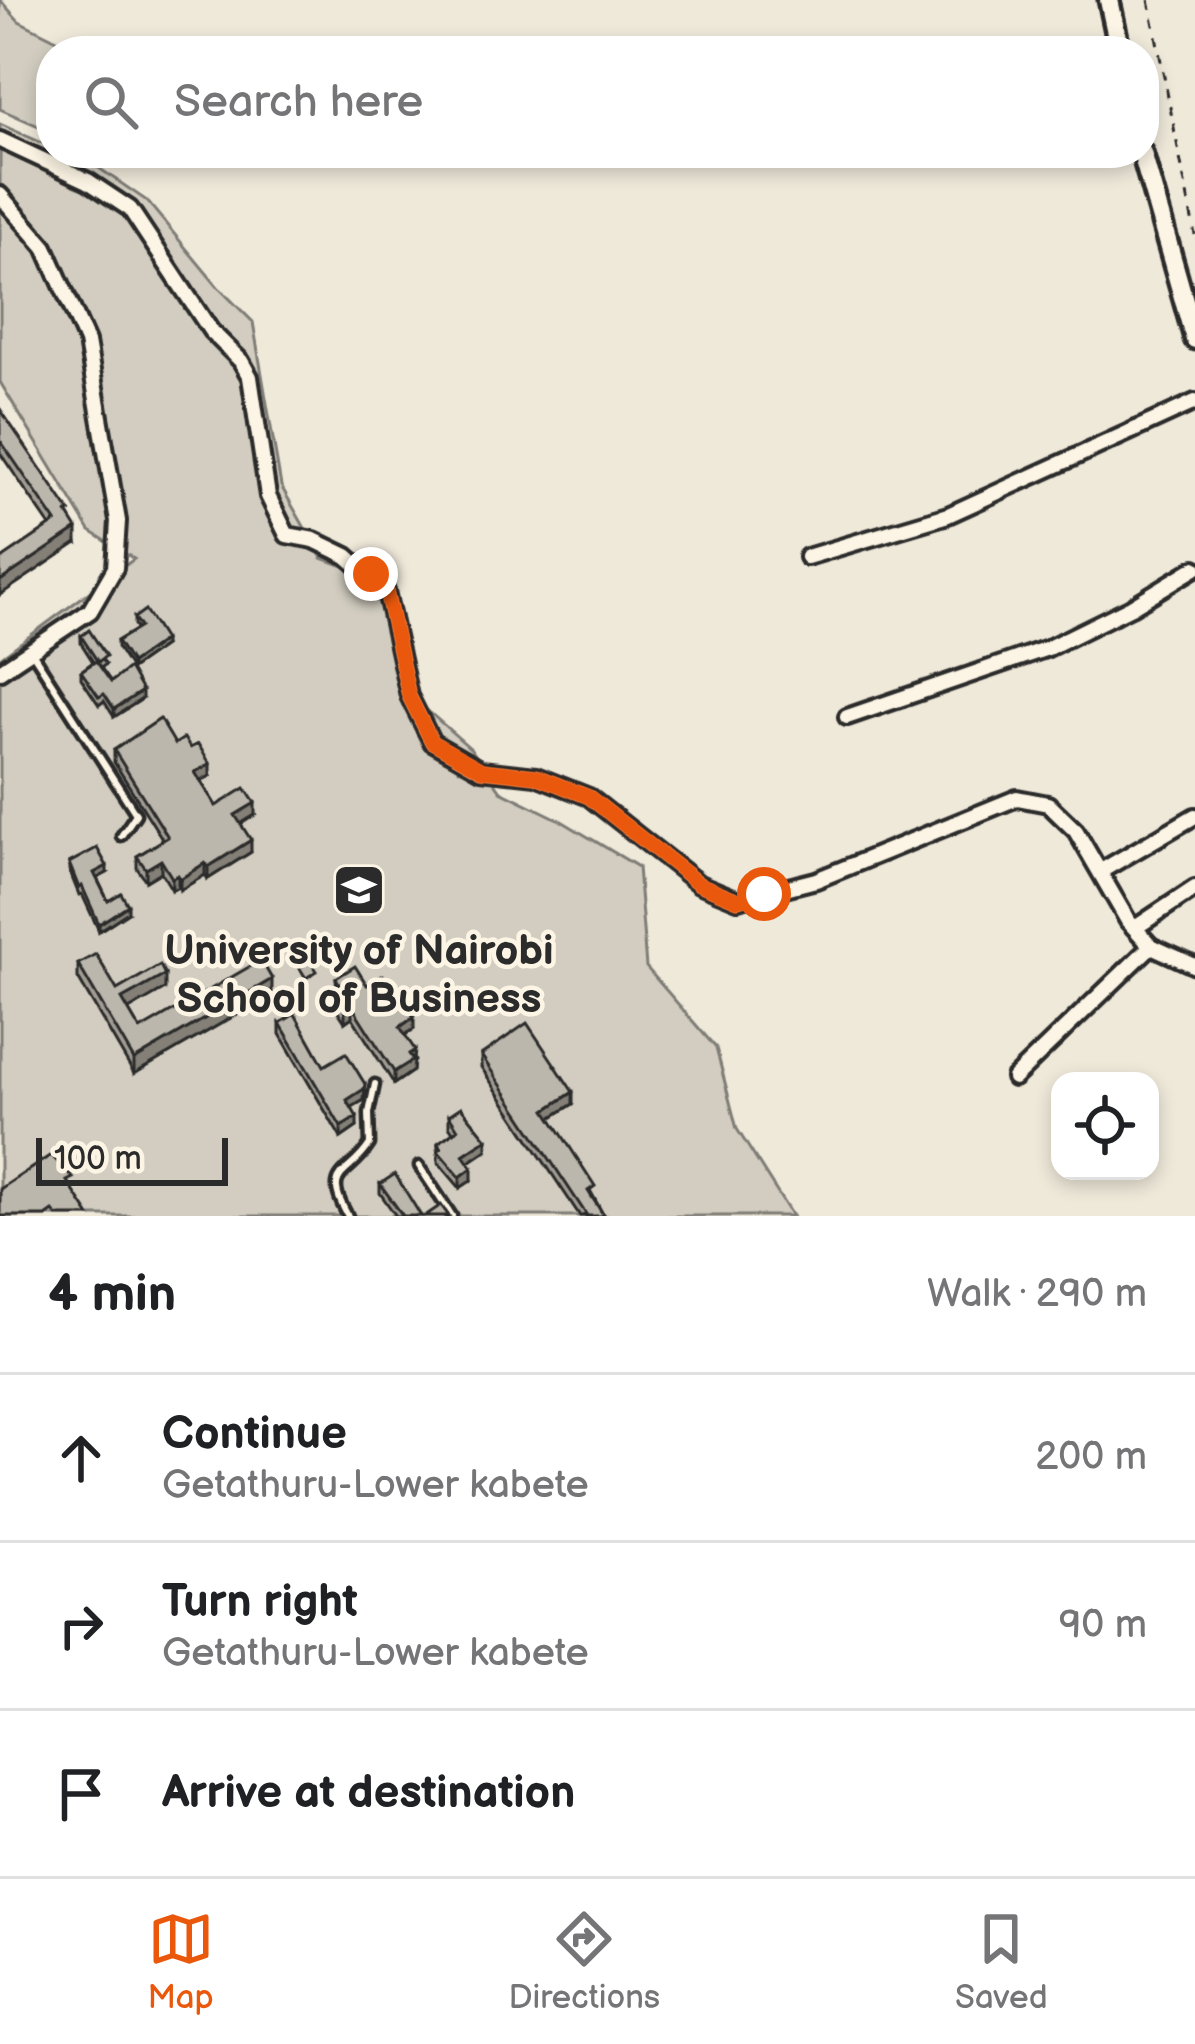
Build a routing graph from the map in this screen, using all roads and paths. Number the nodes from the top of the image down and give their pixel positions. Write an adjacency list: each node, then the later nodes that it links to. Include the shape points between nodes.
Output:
1 (1149, 0): 4 (path)
2 (1111, 1): 3 (main road)
3 (1117, 36)
4 (1156, 36)
5 (1159, 51): 11 (path)
6 (0, 140): 7 (street)
7 (36, 157)
8 (60, 168): 21 (street, via 130,209 211,331 241,362 268,496 287,535 347,556 386,591 409,696 432,742 482,770 536,776 589,797 699,884 738,900 816,880 1017,798 1048,804)
9 (1146, 168): 12 (main road)
10 (0, 195): 16 (street, via 45,248 87,342 118,521 115,568 90,611)
11 (1195, 235)
12 (1195, 339)
13 (1195, 401): 14 (street, via 949,515)
14 (807, 556)
15 (1195, 568): 18 (street, via 1048,648)
16 (30, 649): 17 (street); 20 (lane, via 136,814)
17 (0, 671)
18 (847, 716)
19 (1195, 816): 21 (street)
20 (121, 836)
21 (1101, 872): 23 (street)
22 (1195, 888): 23 (street)
23 (1135, 928): 24 (street)
24 (1151, 946): 25 (street); 26 (street)
25 (1195, 966)
26 (1014, 1078)
27 (375, 1084): 29 (lane, via 370,1144 335,1185)
28 (419, 1166): 30 (lane)
29 (349, 1216)
30 (452, 1216)

